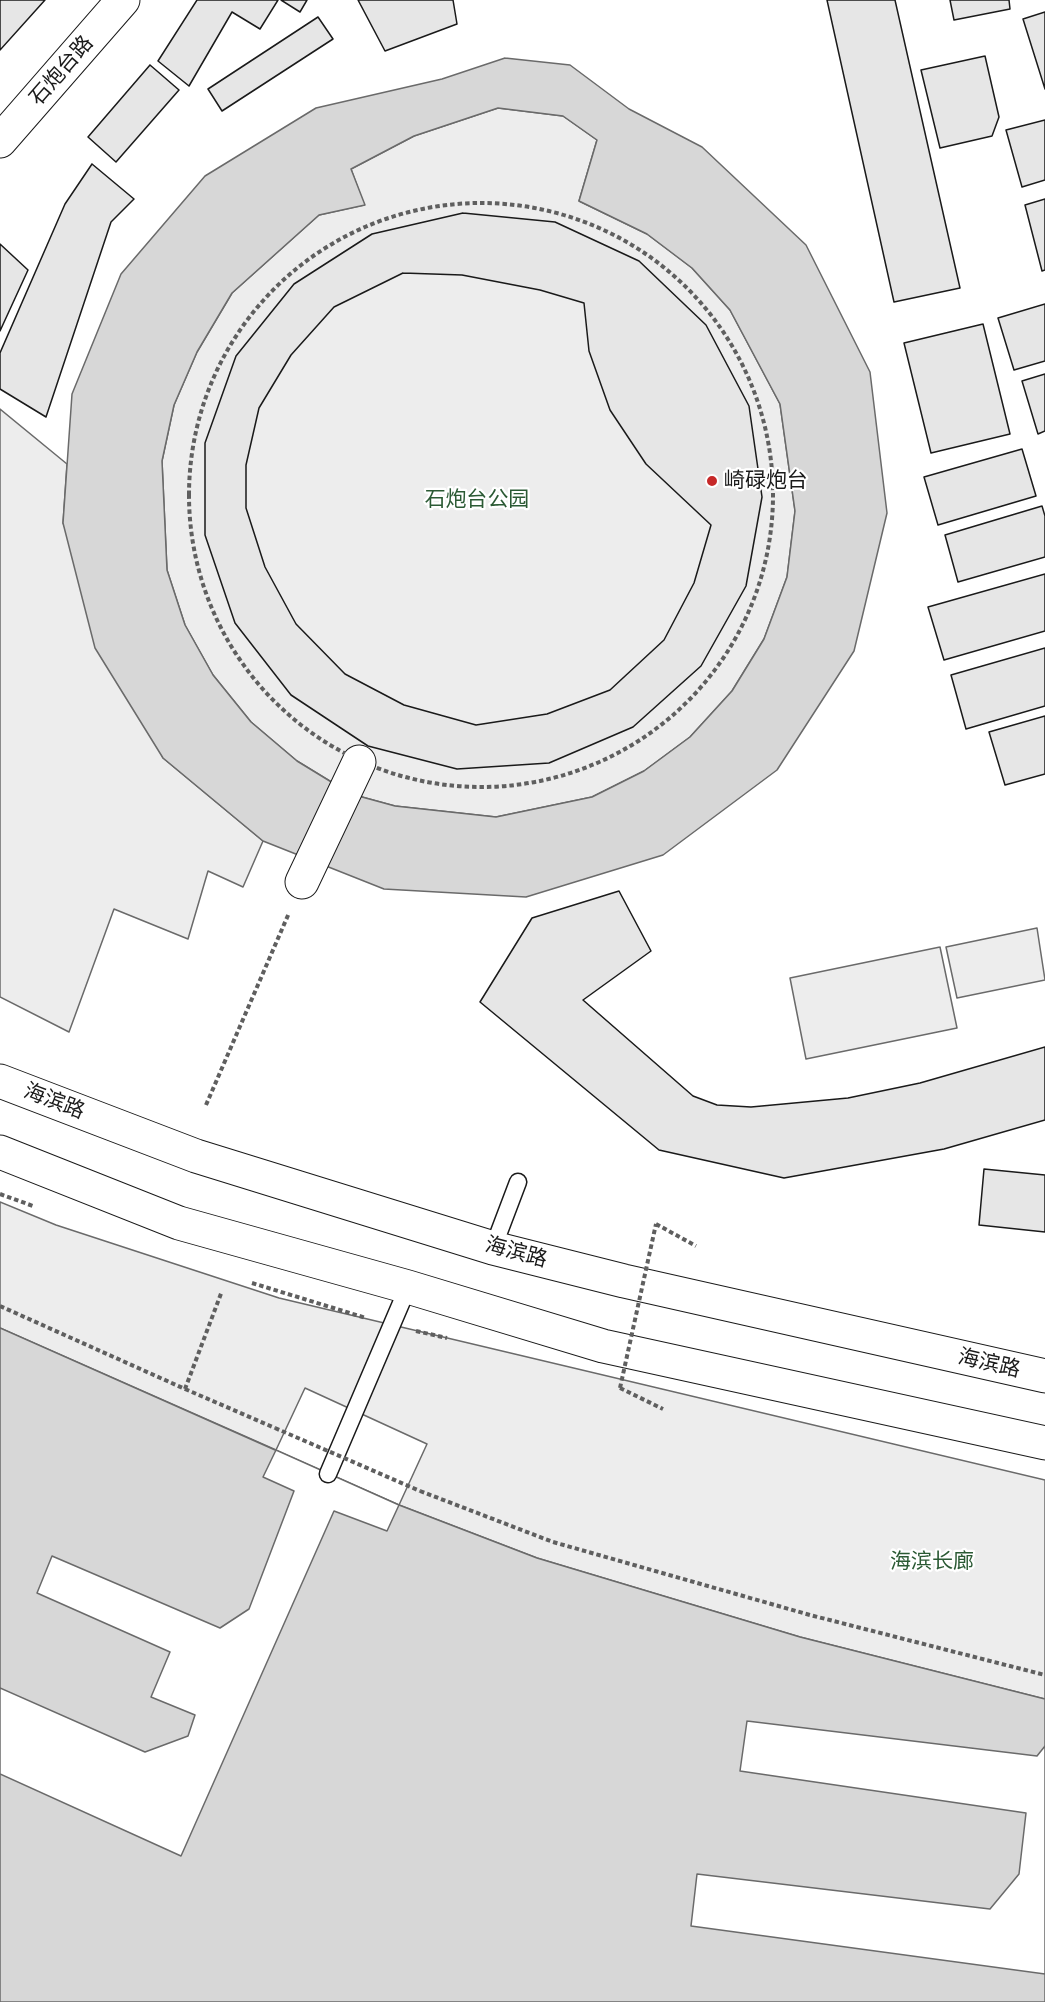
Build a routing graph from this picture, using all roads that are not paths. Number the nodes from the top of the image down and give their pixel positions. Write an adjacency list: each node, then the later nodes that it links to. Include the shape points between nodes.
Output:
1 (123, 0): 2 (main road, 石炮台路)
2 (0, 141)
3 (359, 762): 4 (main road)
4 (302, 882)
5 (0, 1081): 8 (main road, 海滨路, via 196,1156)
6 (0, 1152): 9 (main road, via 179,1223)
7 (518, 1182): 8 (lane)
8 (493, 1248): 10 (main road, 海滨路)
9 (408, 1287): 11 (main road, via 603,1346); 12 (lane)
10 (1045, 1376)
11 (1045, 1443)
12 (328, 1474)

